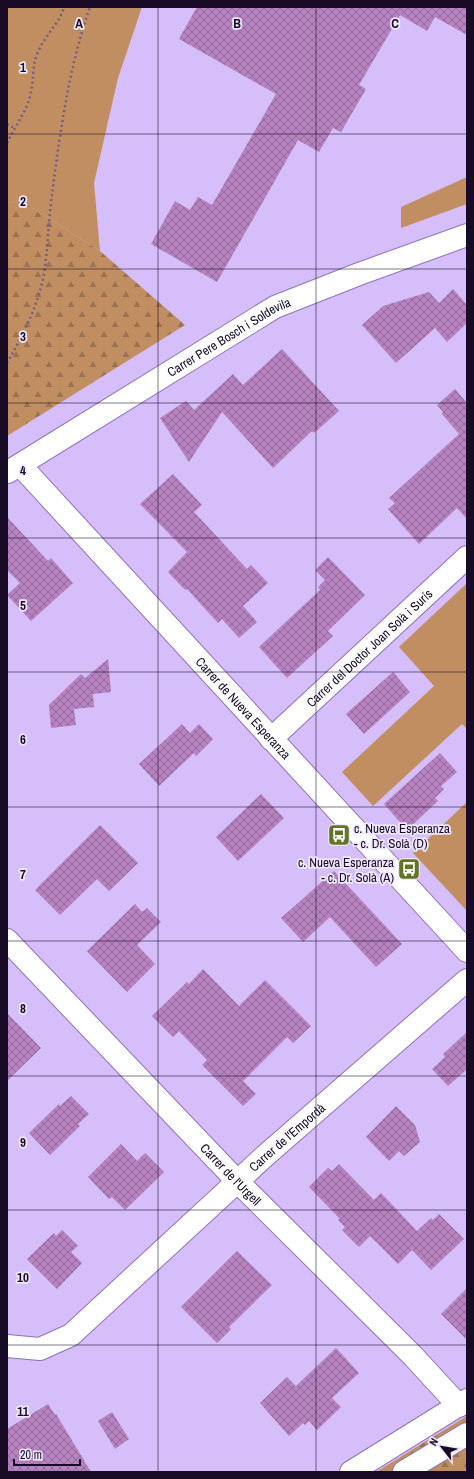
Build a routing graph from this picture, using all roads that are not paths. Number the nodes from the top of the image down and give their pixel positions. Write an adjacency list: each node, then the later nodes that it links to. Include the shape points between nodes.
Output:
1 (467, 235): 2 (street, Carrer Pere Bosch i Soldevila, via 275,307)
2 (13, 469): 4 (street, Carrer de Nueva Esperanza)
3 (467, 557): 4 (street, Carrer del Doctor Joan Solà i Surís)
4 (271, 739): 6 (street, Carrer de Nueva Esperanza)
5 (7, 940): 8 (street, Carrer de l'Urgell)
6 (467, 951)
7 (467, 980): 8 (street, Carrer de l'Empordà)
8 (237, 1181): 9 (street, Carrer de l'Empordà, via 71,1335 40,1349); 10 (street, Carrer de l'Urgell)
9 (7, 1346)
10 (463, 1403): 12 (street)
11 (467, 1434): 13 (street)
12 (351, 1472)
13 (404, 1472)

